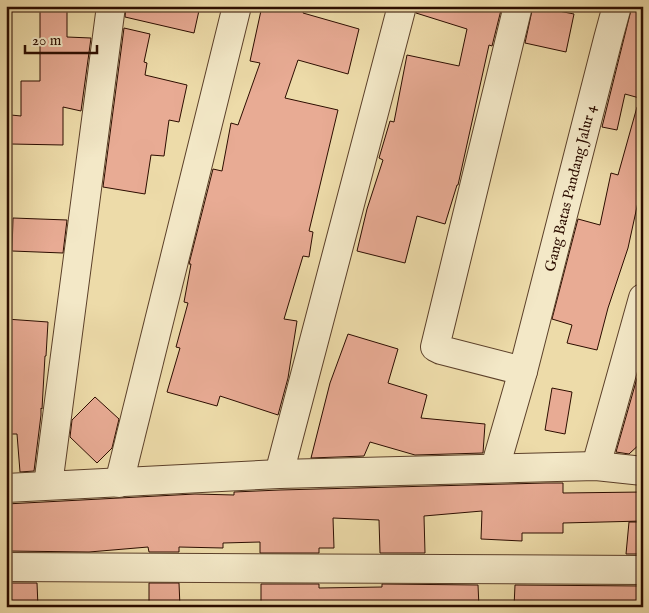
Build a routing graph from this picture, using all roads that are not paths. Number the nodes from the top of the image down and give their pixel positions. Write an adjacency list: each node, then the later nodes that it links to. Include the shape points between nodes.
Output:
1 (111, 6): 13 (street)
2 (237, 6): 12 (street)
3 (402, 6): 11 (street)
4 (518, 6): 7 (street, via 435,347)
5 (617, 6): 7 (street, Gang Batas Pandang Jalur 4)
6 (643, 298): 8 (street)
7 (523, 371): 9 (street, Gang Batas Pandang Jalur 4)
8 (596, 466): 9 (street); 10 (street)
9 (495, 468): 11 (street)
10 (643, 471)
11 (279, 474): 12 (street)
12 (119, 483): 13 (street)
13 (48, 486): 14 (street)
14 (6, 488)
15 (6, 567): 16 (street)
16 (643, 570)

